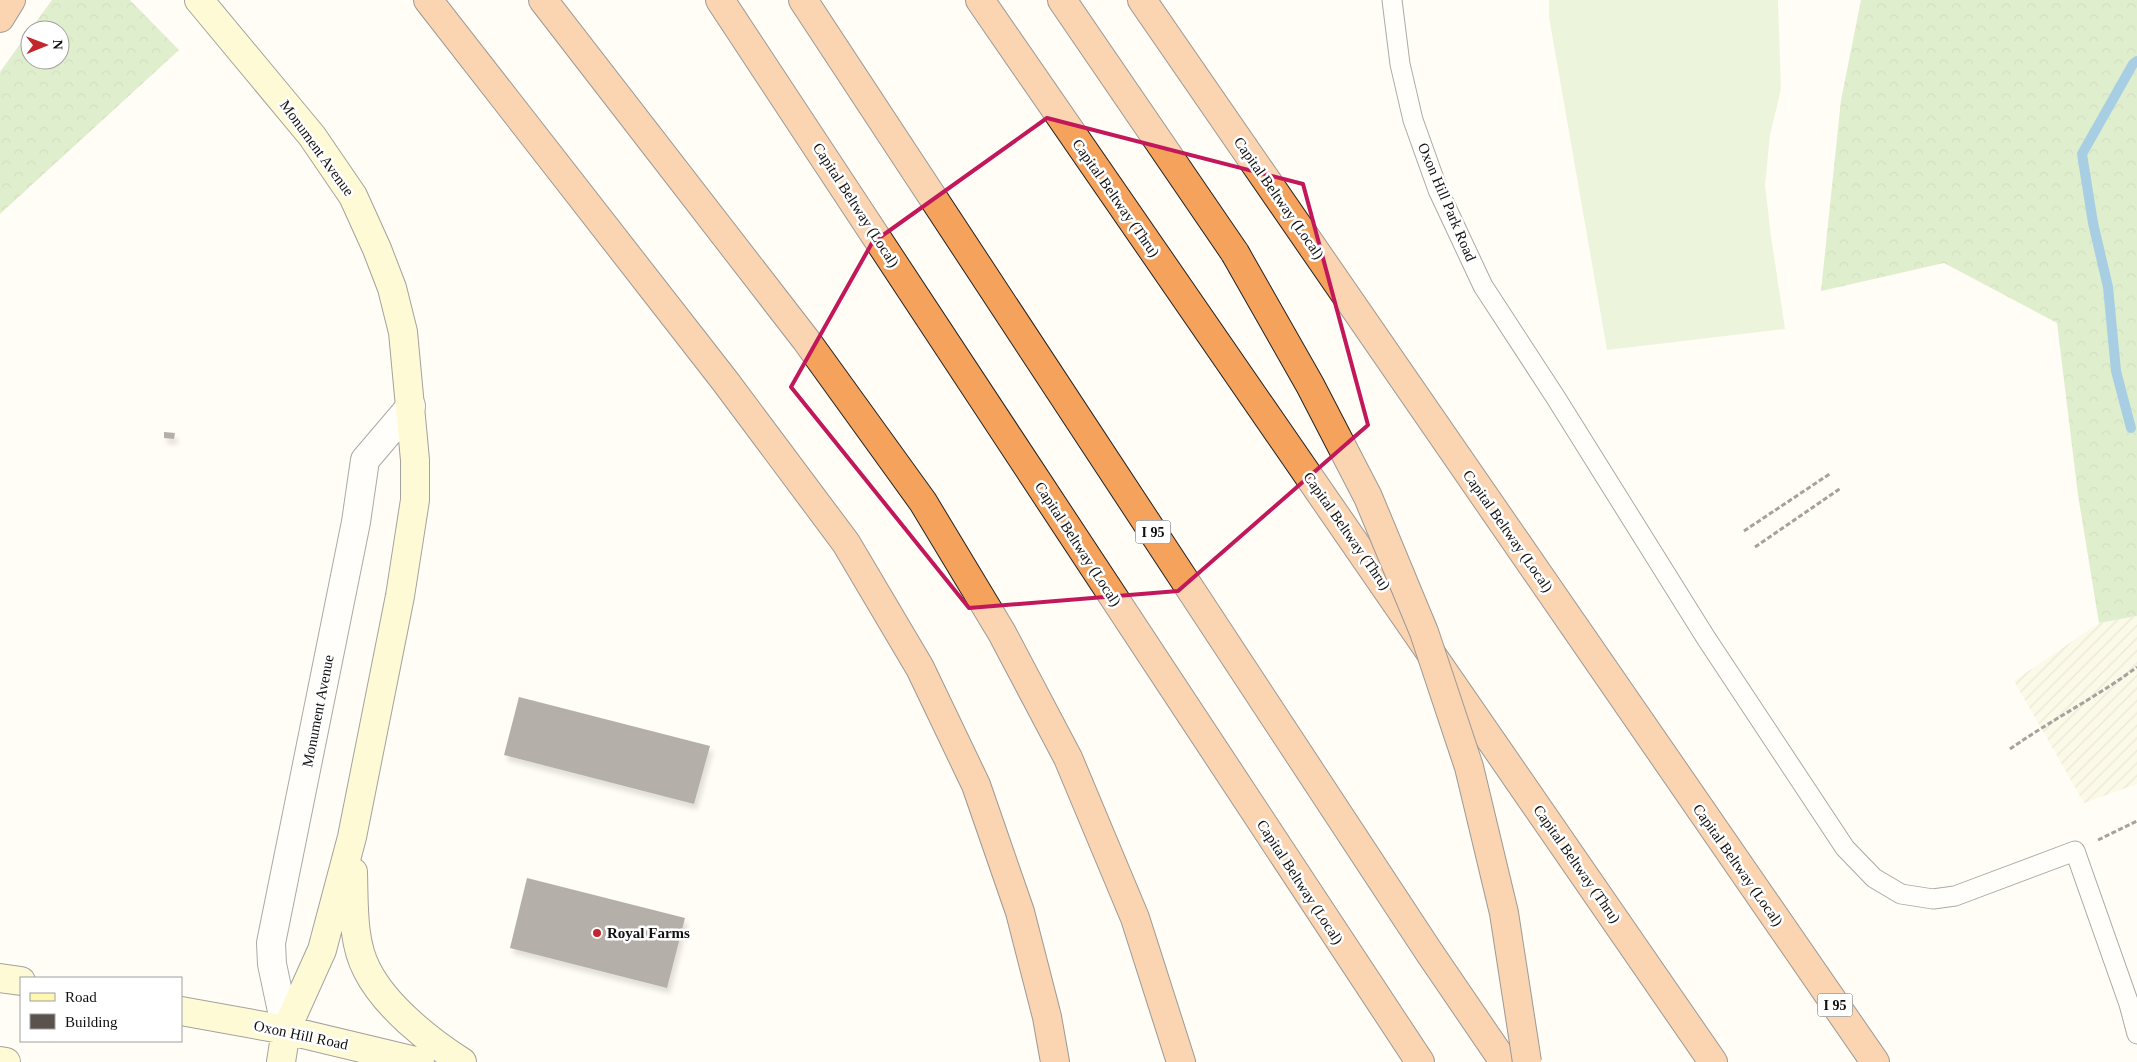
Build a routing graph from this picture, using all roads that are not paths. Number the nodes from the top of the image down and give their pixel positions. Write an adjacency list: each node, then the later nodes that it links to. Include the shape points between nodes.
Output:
1 (11, 0): 11 (highway)
2 (200, 0): 12 (main road, Monument Avenue, via 312,136 353,196 392,288 403,332)
3 (428, 0): 24 (highway, via 725,381 846,543 920,668 976,786 1020,912 1047,1016)
4 (543, 0): 25 (highway, via 806,340 923,502 1002,633 1068,758 1135,918)
5 (720, 0): 26 (highway, Capital Beltway (Local))
6 (803, 0): 27 (highway, I 95)
7 (980, 0): 29 (highway, Capital Beltway (Thru))
8 (1062, 0): 28 (highway, bridge, via 1235,253 1310,385 1368,497 1424,632 1472,777 1504,913)
9 (1142, 0): 30 (highway, Capital Beltway (Local) / I 95)
10 (1392, 0): 18 (lane, Oxon Hill Park Road, via 1400,64 1413,120 1438,190 1483,286 1706,638 1845,848 1874,878 1901,894 1933,899 1955,896 2075,851)
11 (0, 18)
12 (411, 406): 13 (main road, Monument Avenue, via 416,500); 17 (street, Monument Avenue, via 365,460 356,522 271,943 272,964)
13 (352, 837): 17 (main road, Monument Avenue, via 322,950); 23 (main road, via 354,909 366,969 398,1010 440,1048)
14 (0, 978): 15 (main road)
15 (20, 982)
16 (182, 1011): 17 (main road, Oxon Hill Road)
17 (286, 1030): 21 (main road, Monument Avenue); 22 (main road, Oxon Hill Road)
18 (2137, 1034)
19 (0, 1061): 20 (main road)
20 (6, 1062)
21 (281, 1062)
22 (420, 1062)
23 (462, 1062)
24 (1055, 1062)
25 (1181, 1062)
26 (1420, 1062)
27 (1504, 1062)
28 (1526, 1062)
29 (1713, 1062)
30 (1875, 1062)

